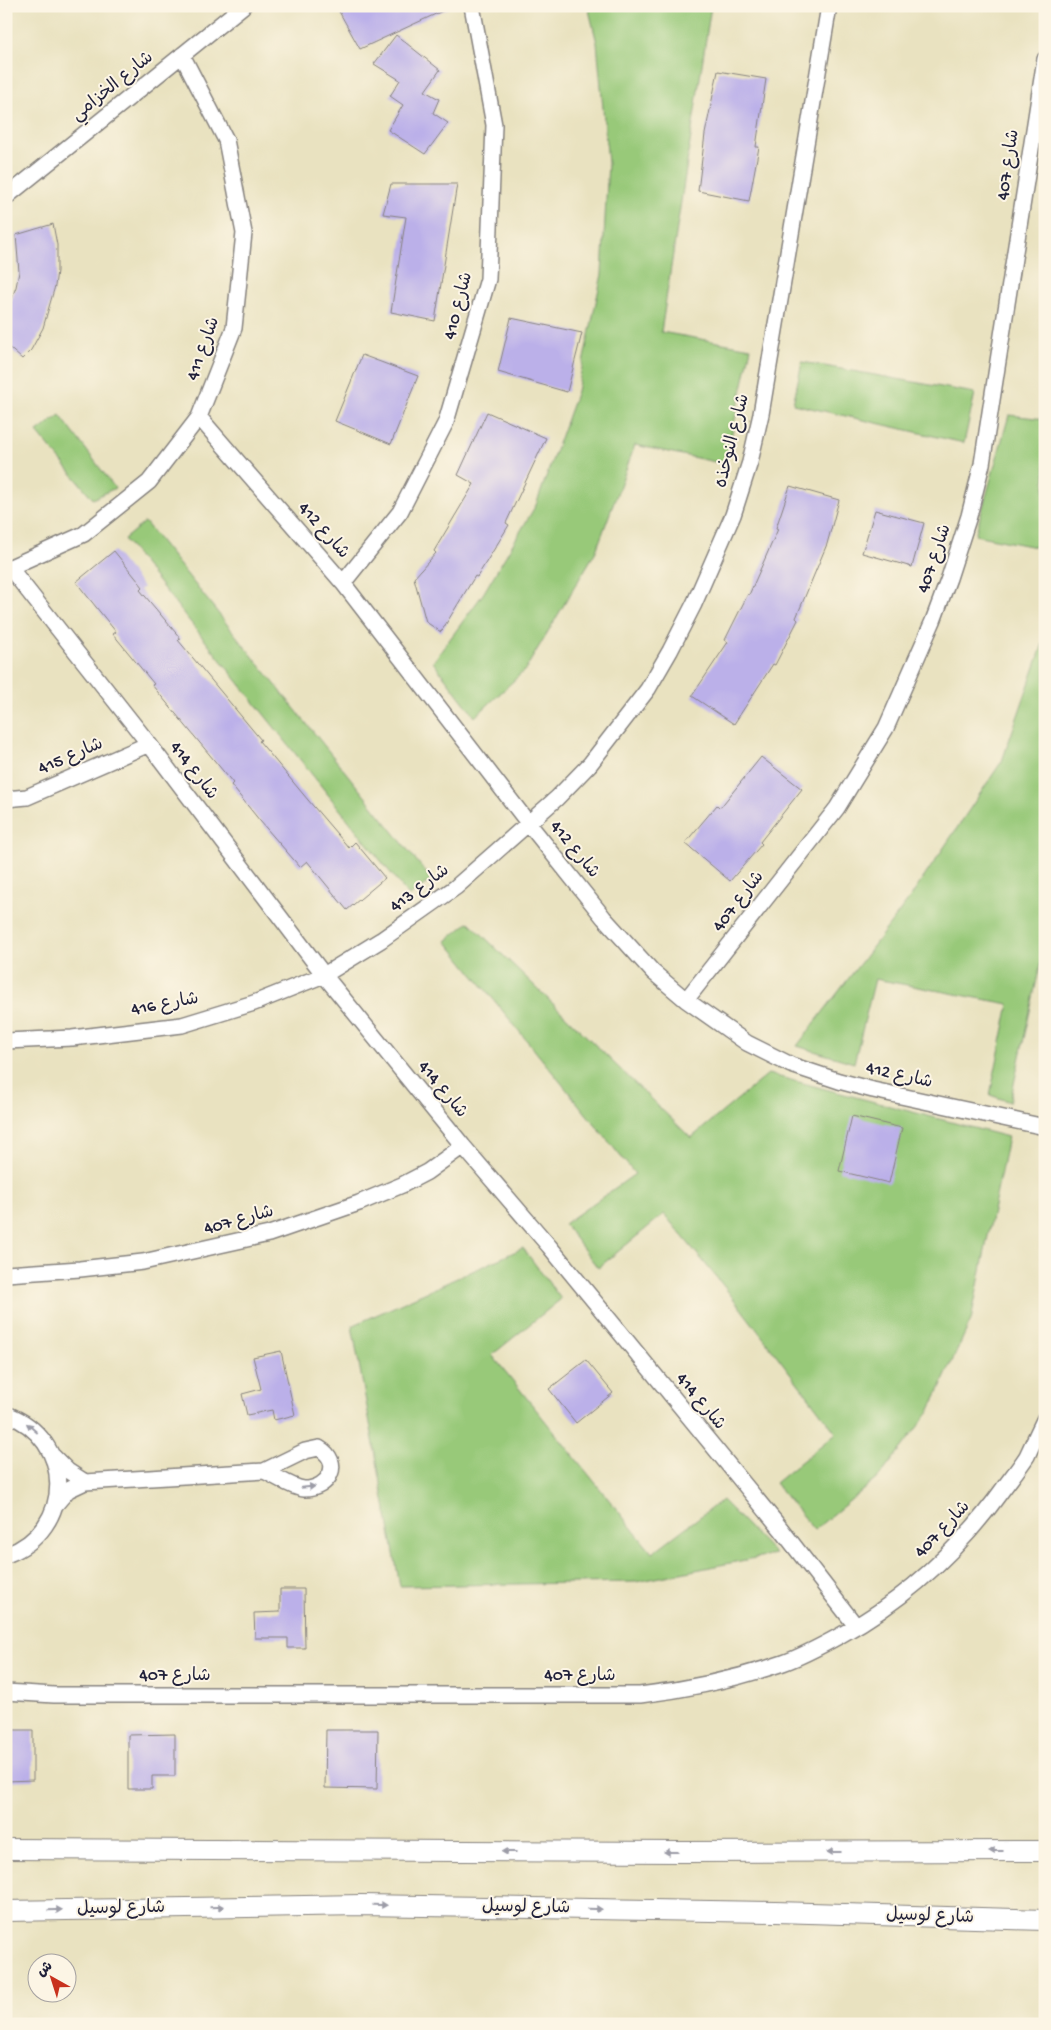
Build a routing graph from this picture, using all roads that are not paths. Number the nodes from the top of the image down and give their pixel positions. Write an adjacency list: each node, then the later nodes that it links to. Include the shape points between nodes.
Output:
1 (242, 6): 4 (street, شارع الخزامي)
2 (472, 6): 9 (street, شارع 410, via 494,125 488,279 446,422 400,512)
3 (829, 6): 12 (street, شارع النوخذه, via 761,414 733,515 694,604 648,689 590,764)
4 (182, 55): 6 (street, شارع الخزامي); 7 (street, شارع 411, via 226,140 244,233 234,328)
5 (1045, 59): 14 (street, شارع 407, via 982,464 969,516 936,612 886,728 837,808)
6 (6, 197)
7 (198, 417): 8 (street, شارع 411, via 149,482 98,523 84,534); 9 (street, شارع 412)
8 (8, 568): 10 (street, شارع 414)
9 (344, 583): 12 (street, شارع 412)
10 (149, 744): 11 (street, شارع 415, via 27,797); 13 (street, شارع 414)
11 (6, 800)
12 (529, 824): 13 (street, شارع 413, via 456,887); 14 (street, شارع 412, via 625,942)
13 (324, 975): 15 (street, شارع 416, via 254,1003 182,1025 72,1038); 17 (street, شارع 414)
14 (686, 1000): 16 (street, شارع 412, via 746,1043 798,1067 872,1090)
15 (6, 1041)
16 (1045, 1127)
17 (463, 1146): 18 (street, شارع 407, via 427,1172 402,1185 269,1234 143,1262); 26 (street, شارع 414, via 781,1529)
18 (6, 1274)
19 (6, 1414): 21 (street, one-way to 19, via 34,1429)
20 (1045, 1418): 26 (street, شارع 407, via 1026,1457 981,1520 956,1548 900,1596)
21 (53, 1456): 23 (street); 24 (street, via 58,1487)
22 (264, 1471): 23 (street)
23 (85, 1482): 24 (street, via 68,1490)
24 (56, 1504): 25 (street, via 36,1537 26,1546)
25 (6, 1555)
26 (856, 1626): 27 (street, شارع 407, via 784,1662 712,1684 640,1695 54,1695)
27 (6, 1692)
28 (6, 1849): 29 (street, one-way to 28)
29 (1045, 1851)
30 (6, 1911): 31 (street, شارع لوسيل, one-way to 31, via 361,1905)
31 (1045, 1920)

